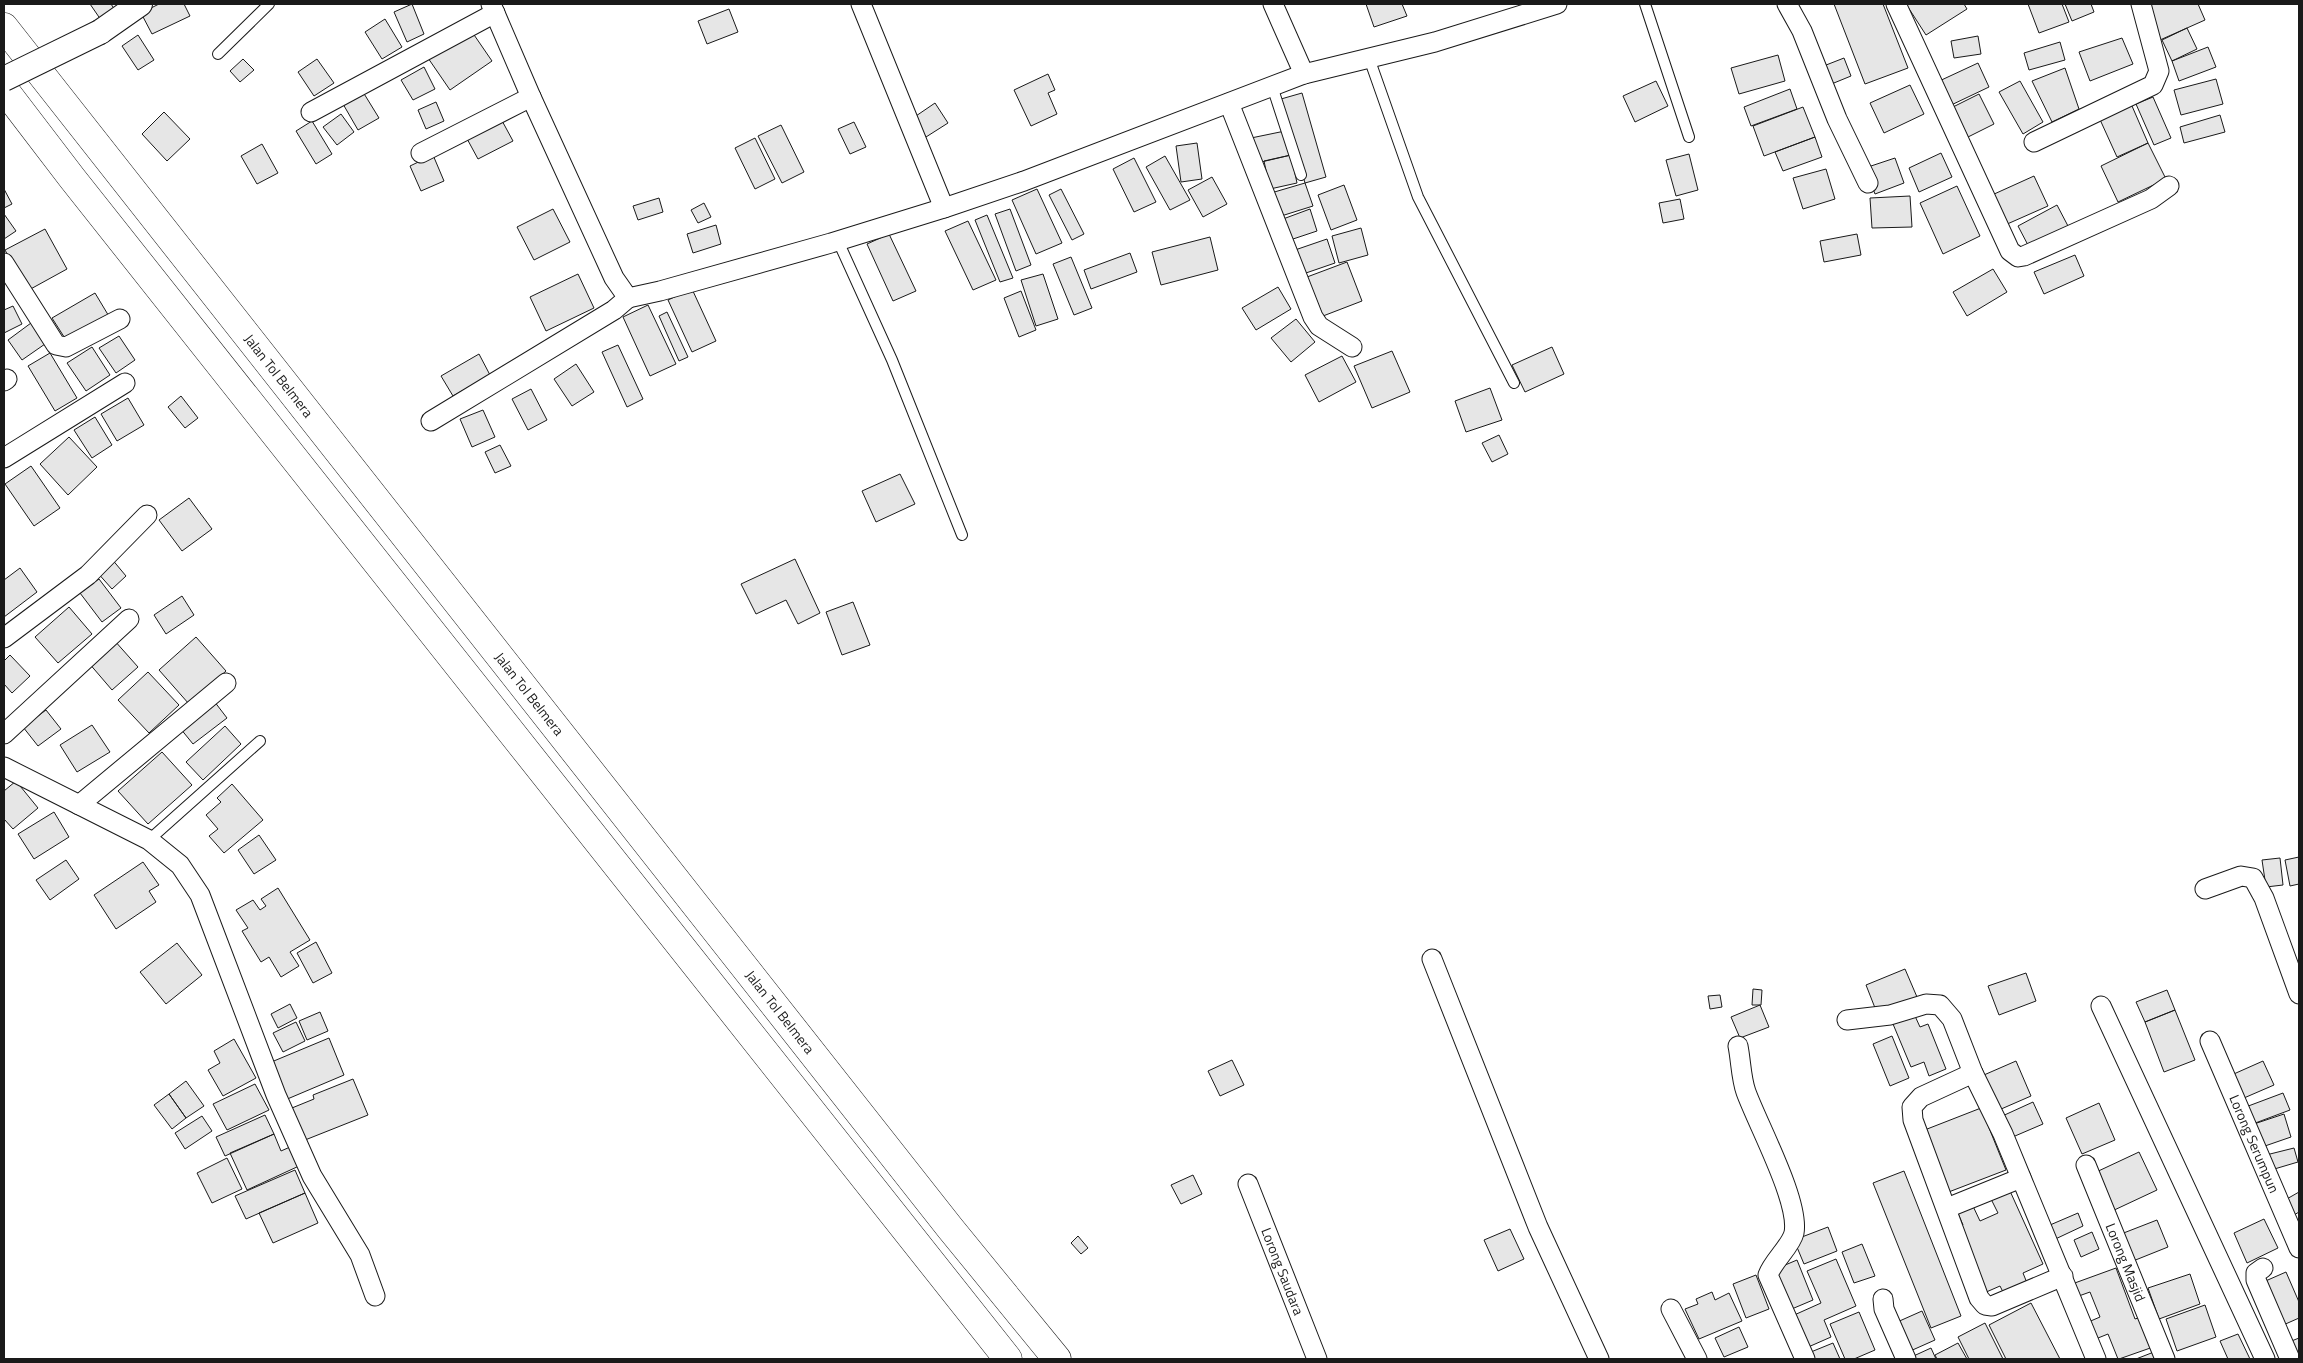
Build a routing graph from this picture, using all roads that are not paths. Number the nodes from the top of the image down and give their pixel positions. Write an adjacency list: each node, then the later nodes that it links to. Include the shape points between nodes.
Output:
1 (140, 4): 15 (street, bridge, via 100,32)
2 (269, 4): 12 (lane)
3 (861, 4): 27 (street)
4 (1273, 4): 14 (street)
5 (1557, 4): 13 (street, via 1435,42)
6 (1645, 4): 21 (lane)
7 (1787, 4): 25 (street, via 1802,31 1837,119)
8 (1896, 4): 26 (street, via 2010,251 2024,256 2151,199)
9 (2141, 4): 22 (street, via 2158,71 2153,85)
10 (493, 8): 18 (street); 20 (street)
11 (4, 27): 66 (highway, Jalan Tol Belmera, via 950,1228)
12 (218, 54)
13 (1369, 58): 14 (street); 34 (lane, via 1418,197)
14 (1304, 74): 16 (street)
15 (4, 79)
16 (1272, 86): 19 (street); 24 (lane)
17 (4, 88): 65 (highway)
18 (531, 96): 23 (street); 30 (street, via 614,278)
19 (1229, 103): 27 (street); 32 (street, via 1313,317 1319,326)
20 (311, 112)
21 (1689, 137)
22 (2034, 142)
23 (421, 153)
24 (1301, 175)
25 (1868, 183)
26 (2169, 186)
27 (944, 208): 28 (street)
28 (838, 241): 30 (street); 38 (lane, via 892,360)
29 (4, 263): 31 (street, via 56,345 66,347)
30 (628, 298): 35 (street, via 614,310)
31 (120, 319)
32 (1352, 347)
33 (125, 383): 36 (street)
34 (1514, 384)
35 (431, 421)
36 (4, 458)
37 (147, 515): 40 (street, via 88,575)
38 (962, 535)
39 (130, 619): 42 (street)
40 (4, 638)
41 (226, 683): 45 (street)
42 (4, 734)
43 (260, 741): 46 (lane)
44 (4, 767): 45 (street)
45 (79, 805): 46 (street)
46 (149, 840): 62 (street, via 180,865 200,895 276,1095 312,1176 360,1255)
47 (2205, 889): 49 (street, via 2242,876 2253,878 2264,898)
48 (1432, 958): 68 (street, via 1538,1227)
49 (2299, 994)
50 (2101, 1006): 74 (street)
51 (1847, 1020): 54 (street, via 1890,1014 1926,1004 1940,1005 1952,1019)
52 (2210, 1041): 59 (street, Lorong Serumpun)
53 (1738, 1046): 70 (street, via 1746,1090 1795,1216 1794,1235 1772,1264 1768,1275)
54 (1973, 1073): 56 (street); 58 (street, via 1920,1097 1912,1107 1912,1120)
55 (2086, 1165): 73 (street, Lorong Masjid)
56 (2021, 1178): 58 (street); 61 (street)
57 (1248, 1184): 67 (street, Lorong Saudara)
58 (1947, 1208): 61 (street, via 1979,1298 1985,1305 1992,1306)
59 (2299, 1248)
60 (2263, 1268): 75 (street, via 2256,1273 2256,1280)
61 (2063, 1276): 72 (street)
62 (375, 1296)
63 (1883, 1299): 71 (street, via 1884,1309)
64 (1670, 1309): 69 (street)
65 (1008, 1359)
66 (1057, 1359)
67 (1316, 1359)
68 (1598, 1359)
69 (1697, 1359)
70 (1805, 1359)
71 (1906, 1359)
72 (2096, 1359)
73 (2165, 1359)
74 (2265, 1359)
75 (2290, 1359)

